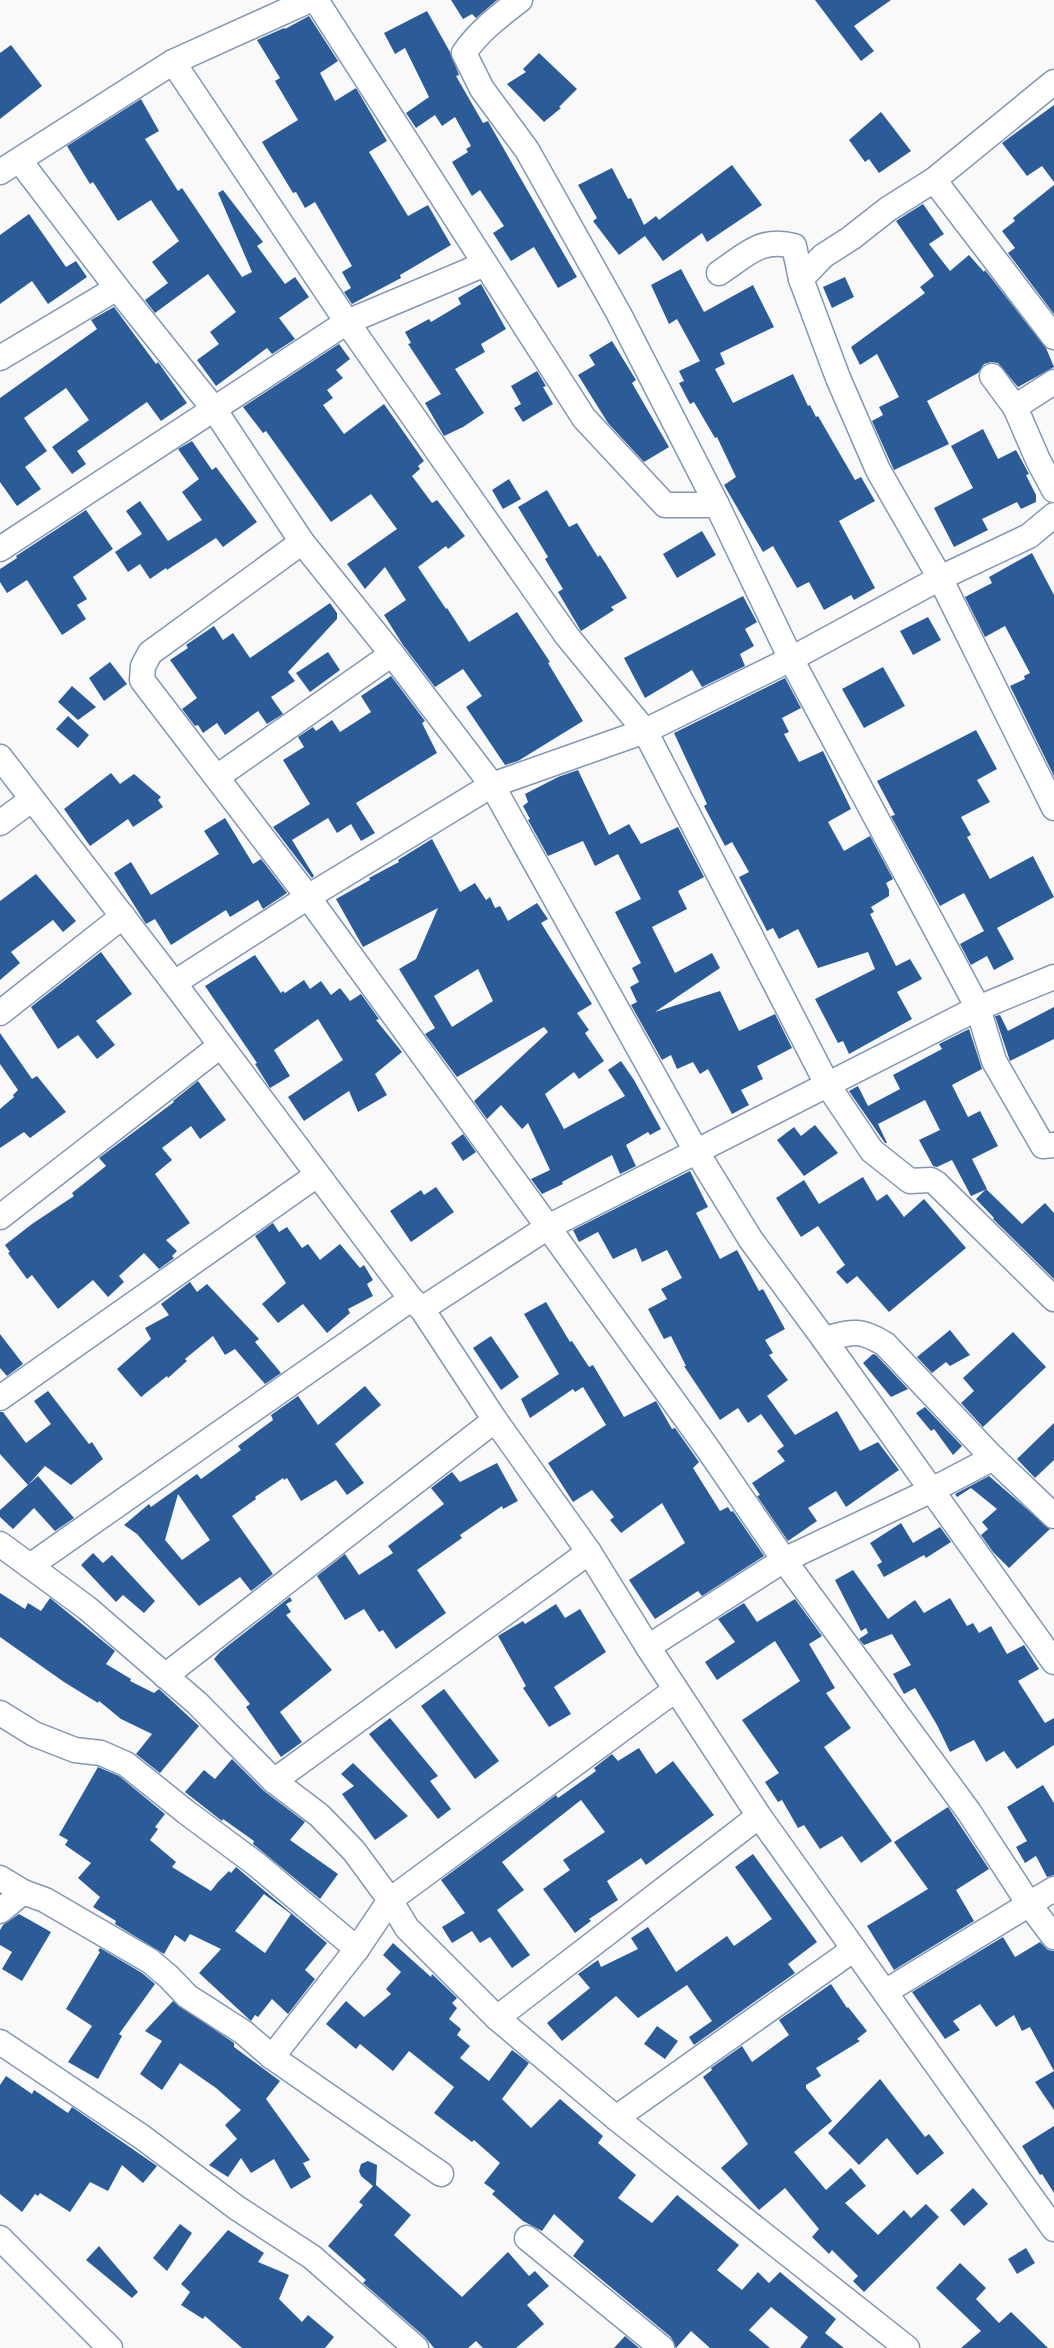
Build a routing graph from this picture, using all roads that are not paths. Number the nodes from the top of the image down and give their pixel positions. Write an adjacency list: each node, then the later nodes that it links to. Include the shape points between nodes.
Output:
1 (310, 0): 4 (street)
2 (316, 0): 8 (street)
3 (520, 0): 20 (street, via 473,40 464,53 482,89 527,150 619,314)
4 (173, 62): 6 (street); 12 (street)
5 (1054, 82): 7 (street)
6 (10, 167): 11 (street)
7 (934, 180): 10 (street, via 823,256); 13 (street)
8 (485, 264): 12 (street); 20 (street, via 584,418 639,479 665,506)
9 (719, 273): 10 (street, via 760,246 779,242 795,246)
10 (801, 279): 24 (street, via 878,470)
11 (117, 288): 14 (street); 18 (street)
12 (347, 322): 18 (street); 27 (street, via 567,636)
13 (1054, 337)
14 (0, 358)
15 (992, 376): 17 (street)
16 (1054, 382): 17 (street)
17 (1016, 407): 19 (street)
18 (214, 409): 22 (street); 23 (street)
19 (1054, 490)
20 (717, 505): 26 (street)
21 (1054, 515): 24 (street, via 1029,536)
22 (302, 542): 25 (street); 29 (street, via 150,653 143,666 142,680)
23 (0, 549)
24 (939, 578): 26 (street); 32 (street)
25 (392, 654): 29 (street); 30 (street)
26 (791, 659): 27 (street); 38 (street)
27 (645, 731): 30 (street); 41 (street)
28 (0, 757): 31 (street)
29 (217, 777): 34 (street)
30 (492, 785): 34 (street); 43 (street)
31 (31, 800): 33 (street); 35 (street)
32 (1054, 808)
33 (0, 823)
34 (308, 897): 37 (street); 46 (street)
35 (123, 916): 37 (street); 39 (street)
36 (1054, 977): 38 (street)
37 (174, 983): 40 (street)
38 (978, 1008): 41 (street); 42 (street, via 1004,1080 1043,1146)
39 (0, 1013)
40 (220, 1046): 44 (street); 45 (street)
41 (827, 1084): 43 (street); 47 (street, via 872,1151 910,1181 936,1183)
42 (1054, 1145)
43 (696, 1151): 46 (street); 49 (street, via 751,1240)
44 (317, 1175): 48 (street); 50 (street)
45 (0, 1217)
46 (549, 1227): 48 (street); 57 (street)
47 (1054, 1299)
48 (416, 1304): 51 (street); 58 (street)
49 (824, 1339): 52 (street, via 857,1331 885,1344); 53 (street)
50 (0, 1398)
51 (495, 1420): 56 (street); 61 (street)
52 (993, 1458): 53 (street); 54 (street)
53 (932, 1490): 57 (street); 60 (street)
54 (1054, 1516)
55 (0, 1544): 58 (street)
56 (589, 1552): 59 (street); 64 (street)
57 (784, 1560): 59 (street); 70 (street, via 969,1812)
58 (30, 1566): 61 (street, via 87,1608)
59 (648, 1647): 62 (street)
60 (1054, 1662)
61 (165, 1676): 64 (street)
62 (675, 1690): 65 (street); 69 (street)
63 (0, 1713): 73 (street, via 34,1734 126,1764 256,1864)
64 (274, 1781): 69 (street, via 319,1815 354,1851)
65 (759, 1816): 74 (street); 76 (street)
66 (0, 1878): 68 (street)
67 (1054, 1889): 70 (street)
68 (23, 1892): 71 (street); 78 (street, via 45,1900 150,1961 187,1996 243,2032)
69 (390, 1900): 73 (street); 76 (street, via 407,1928)
70 (1029, 1904): 72 (street); 75 (street)
71 (0, 1911)
72 (1054, 1937)
73 (357, 1949): 78 (street)
74 (854, 1949): 75 (street); 79 (street)
75 (885, 1992): 81 (street)
76 (497, 2018): 79 (street)
77 (0, 2042): 85 (street, via 312,2257)
78 (272, 2057): 80 (street)
79 (616, 2118): 87 (street)
80 (441, 2174)
81 (1054, 2229)
82 (0, 2238): 84 (street)
83 (527, 2238): 86 (street)
84 (110, 2348)
85 (416, 2348)
86 (662, 2348)
87 (907, 2348)

